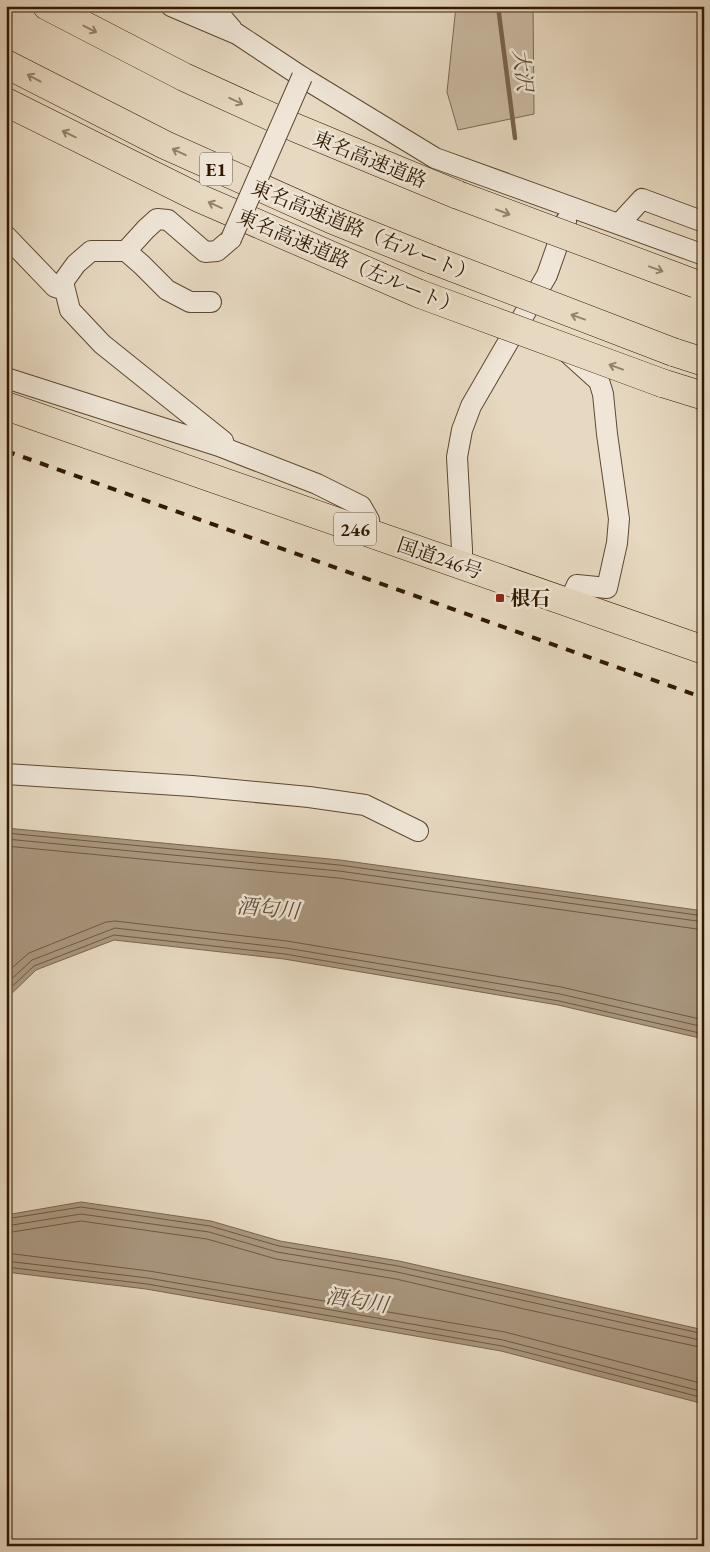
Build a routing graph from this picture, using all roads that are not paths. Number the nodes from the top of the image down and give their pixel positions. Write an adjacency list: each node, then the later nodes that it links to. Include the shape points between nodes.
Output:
1 (47, 6): 14 (highway, 東名高速道路, one-way to 14, bridge, via 192,81 296,128 458,195)
2 (171, 6): 4 (street)
3 (212, 6): 4 (street)
4 (237, 34): 6 (street)
5 (6, 64): 18 (highway, 東名高速道路（右ルート） / E1, one-way to 5, bridge, via 333,220 182,153)
6 (302, 77): 8 (street, via 435,158); 12 (street, bridge, via 232,239 217,251 206,252 168,220 157,219)
7 (6, 102): 20 (highway, 東名高速道路（左ルート） / E1, one-way to 7, bridge, via 420,294 201,200)
8 (571, 207): 10 (street); 17 (street, via 547,275)
9 (704, 222): 10 (street, via 642,200)
10 (618, 224): 13 (street)
11 (6, 236): 15 (street, via 55,287)
12 (126, 251): 15 (street, via 91,251 63,282); 16 (street, via 167,290 190,302)
13 (704, 255)
14 (700, 285)
15 (65, 290): 22 (street, via 70,310 102,344 223,441)
16 (211, 302)
17 (525, 314): 24 (street, via 471,406 462,430 457,457); 25 (street, via 599,381 604,394 618,519 617,543 607,588 578,585)
18 (704, 362)
19 (6, 378): 22 (street)
20 (704, 396)
21 (6, 406): 23 (highway, 国道246号 / 246)
22 (225, 448): 23 (street, via 318,484 361,506 369,520)
23 (365, 533): 24 (highway, 国道246号 / 246)
24 (462, 566): 25 (highway, 国道246号 / 246)
25 (570, 602): 26 (highway, 国道246号 / 246)
26 (704, 650)
27 (6, 774): 28 (street, via 192,786 365,805)
28 (418, 831)

